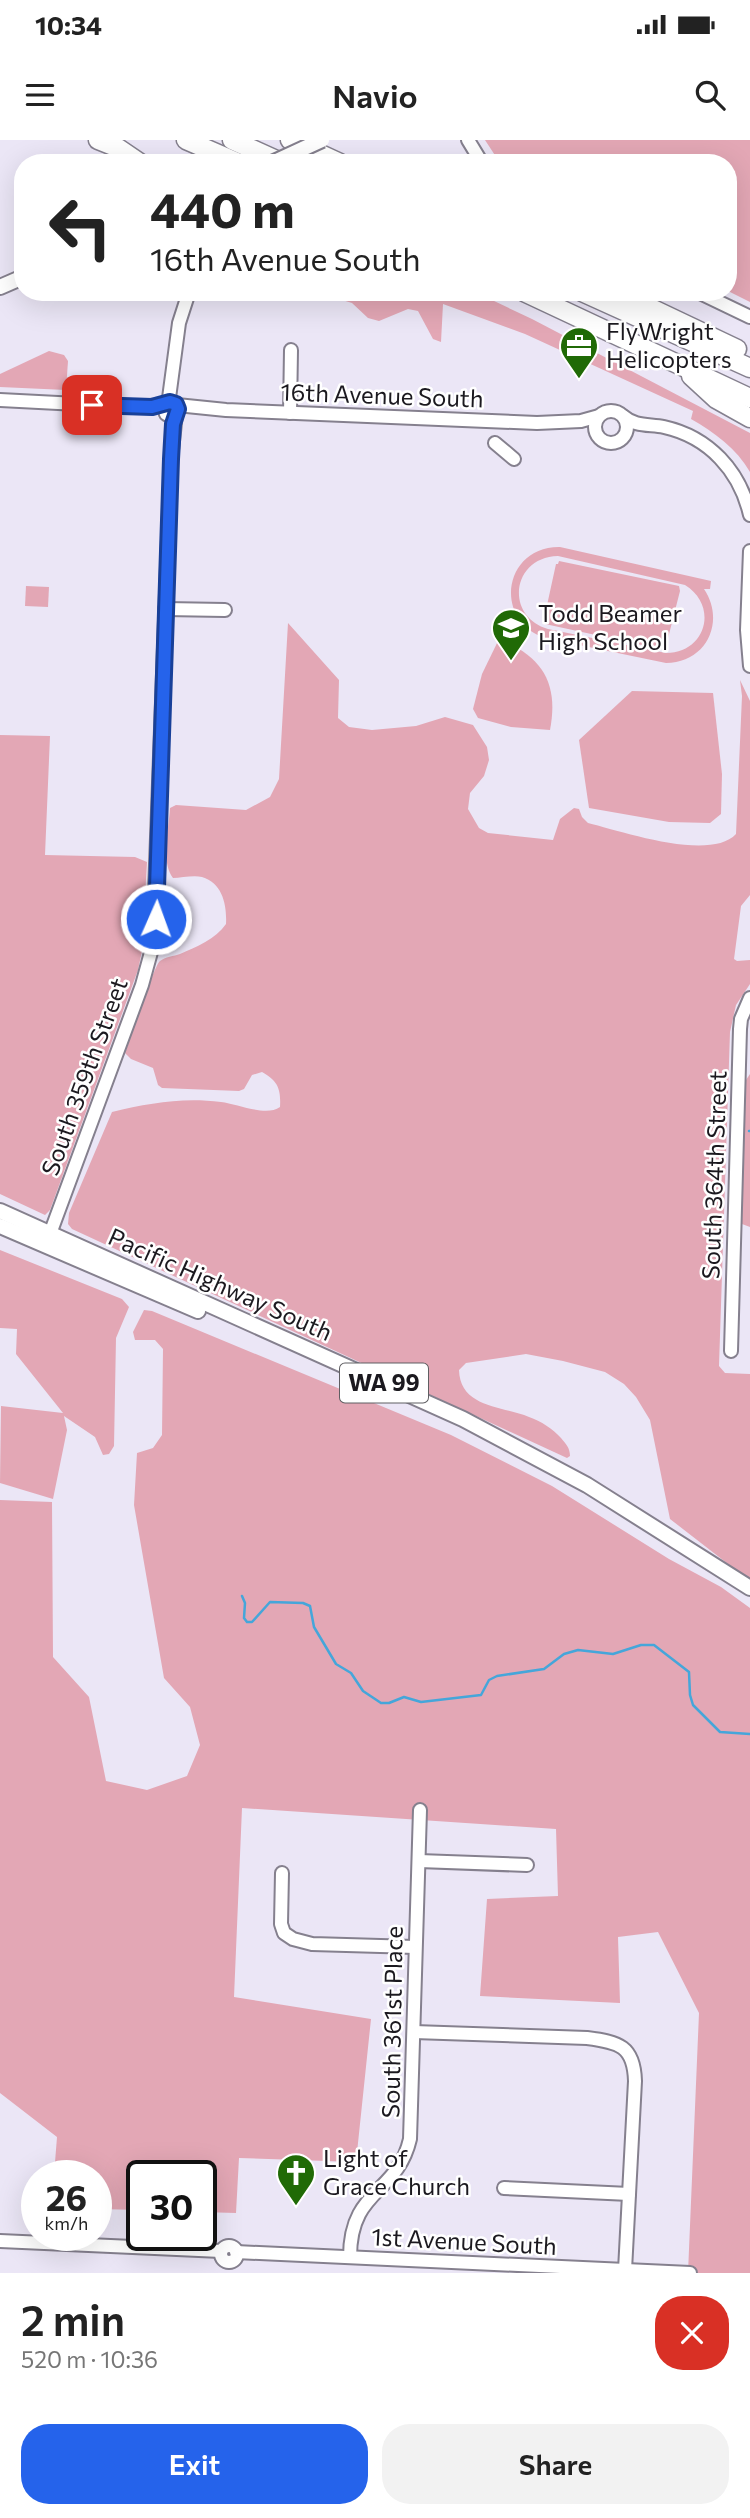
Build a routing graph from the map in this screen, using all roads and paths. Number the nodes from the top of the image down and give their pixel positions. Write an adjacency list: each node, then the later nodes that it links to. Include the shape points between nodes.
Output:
1 (98, 140): 7 (highway)
2 (187, 140): 8 (highway)
3 (232, 140): 9 (highway)
4 (249, 140): 10 (highway)
5 (290, 140): 12 (highway)
6 (322, 140): 11 (main road, bridge)
7 (127, 154)
8 (219, 154)
9 (263, 154)
10 (279, 154)
11 (292, 154)
12 (320, 154)
13 (186, 301): 28 (street, South 359th Street, via 179,323)
14 (543, 301): 24 (highway)
15 (569, 301): 26 (highway, via 679,354)
16 (602, 301): 25 (highway)
17 (638, 301): 23 (highway)
18 (642, 301): 21 (highway)
19 (717, 301): 20 (street)
20 (750, 317)
21 (750, 343)
22 (291, 350): 29 (street)
23 (750, 355)
24 (678, 365): 26 (highway); 32 (highway, via 716,399)
25 (750, 368)
26 (750, 397)
27 (0, 400): 28 (street, 16th Avenue South)
28 (171, 409): 29 (street, 16th Avenue South); 41 (street, South 359th Street)
29 (290, 413): 33 (street, 16th Avenue South)
30 (599, 416): 31 (street, via 611,411); 33 (street, 16th Avenue South); 35 (street, via 595,424)
31 (623, 416): 34 (street, via 637,424); 36 (street, via 627,427)
32 (750, 418)
33 (537, 423): 35 (street, 16th Avenue South)
34 (680, 432): 36 (street, via 644,432); 39 (street, via 703,444 732,470)
35 (598, 436): 36 (street, via 608,443)
36 (623, 438)
37 (495, 443): 38 (street)
38 (514, 459)
39 (750, 515)
40 (750, 551): 43 (street)
41 (165, 609): 42 (street); 47 (street, South 359th Street, via 153,945)
42 (225, 610)
43 (750, 666)
44 (749, 1000): 48 (street, South 364th Street, via 740,1029)
45 (0, 1211): 47 (main road, Pacific Highway South / WA 99)
46 (0, 1226): 47 (main road, Pacific Highway South / WA 99)
47 (48, 1240): 49 (main road, Pacific Highway South / WA 99, via 405,1392 496,1436 598,1491); 50 (main road, Pacific Highway South / WA 99, via 68,1257 358,1380 489,1442 618,1513)
48 (731, 1351)
49 (750, 1588)
50 (750, 1598)
51 (420, 1810): 52 (street, South 361st Place)
52 (419, 1861): 53 (street); 55 (street, South 361st Place)
53 (527, 1865)
54 (282, 1874): 55 (street, via 281,1924 293,1939 312,1944)
55 (415, 1947): 56 (street, South 361st Place)
56 (414, 2032): 58 (street, via 605,2040 627,2050 635,2081); 60 (street, South 361st Place, via 412,2130 407,2153 391,2179 361,2207 353,2226)
57 (504, 2188): 58 (street)
58 (629, 2194): 62 (street)
59 (0, 2241): 61 (street)
60 (350, 2257): 61 (street, 1st Avenue South, via 236,2252 234,2260); 62 (street, 1st Avenue South)
61 (224, 2262)
62 (625, 2270): 63 (street, 1st Avenue South)
63 (690, 2273)

